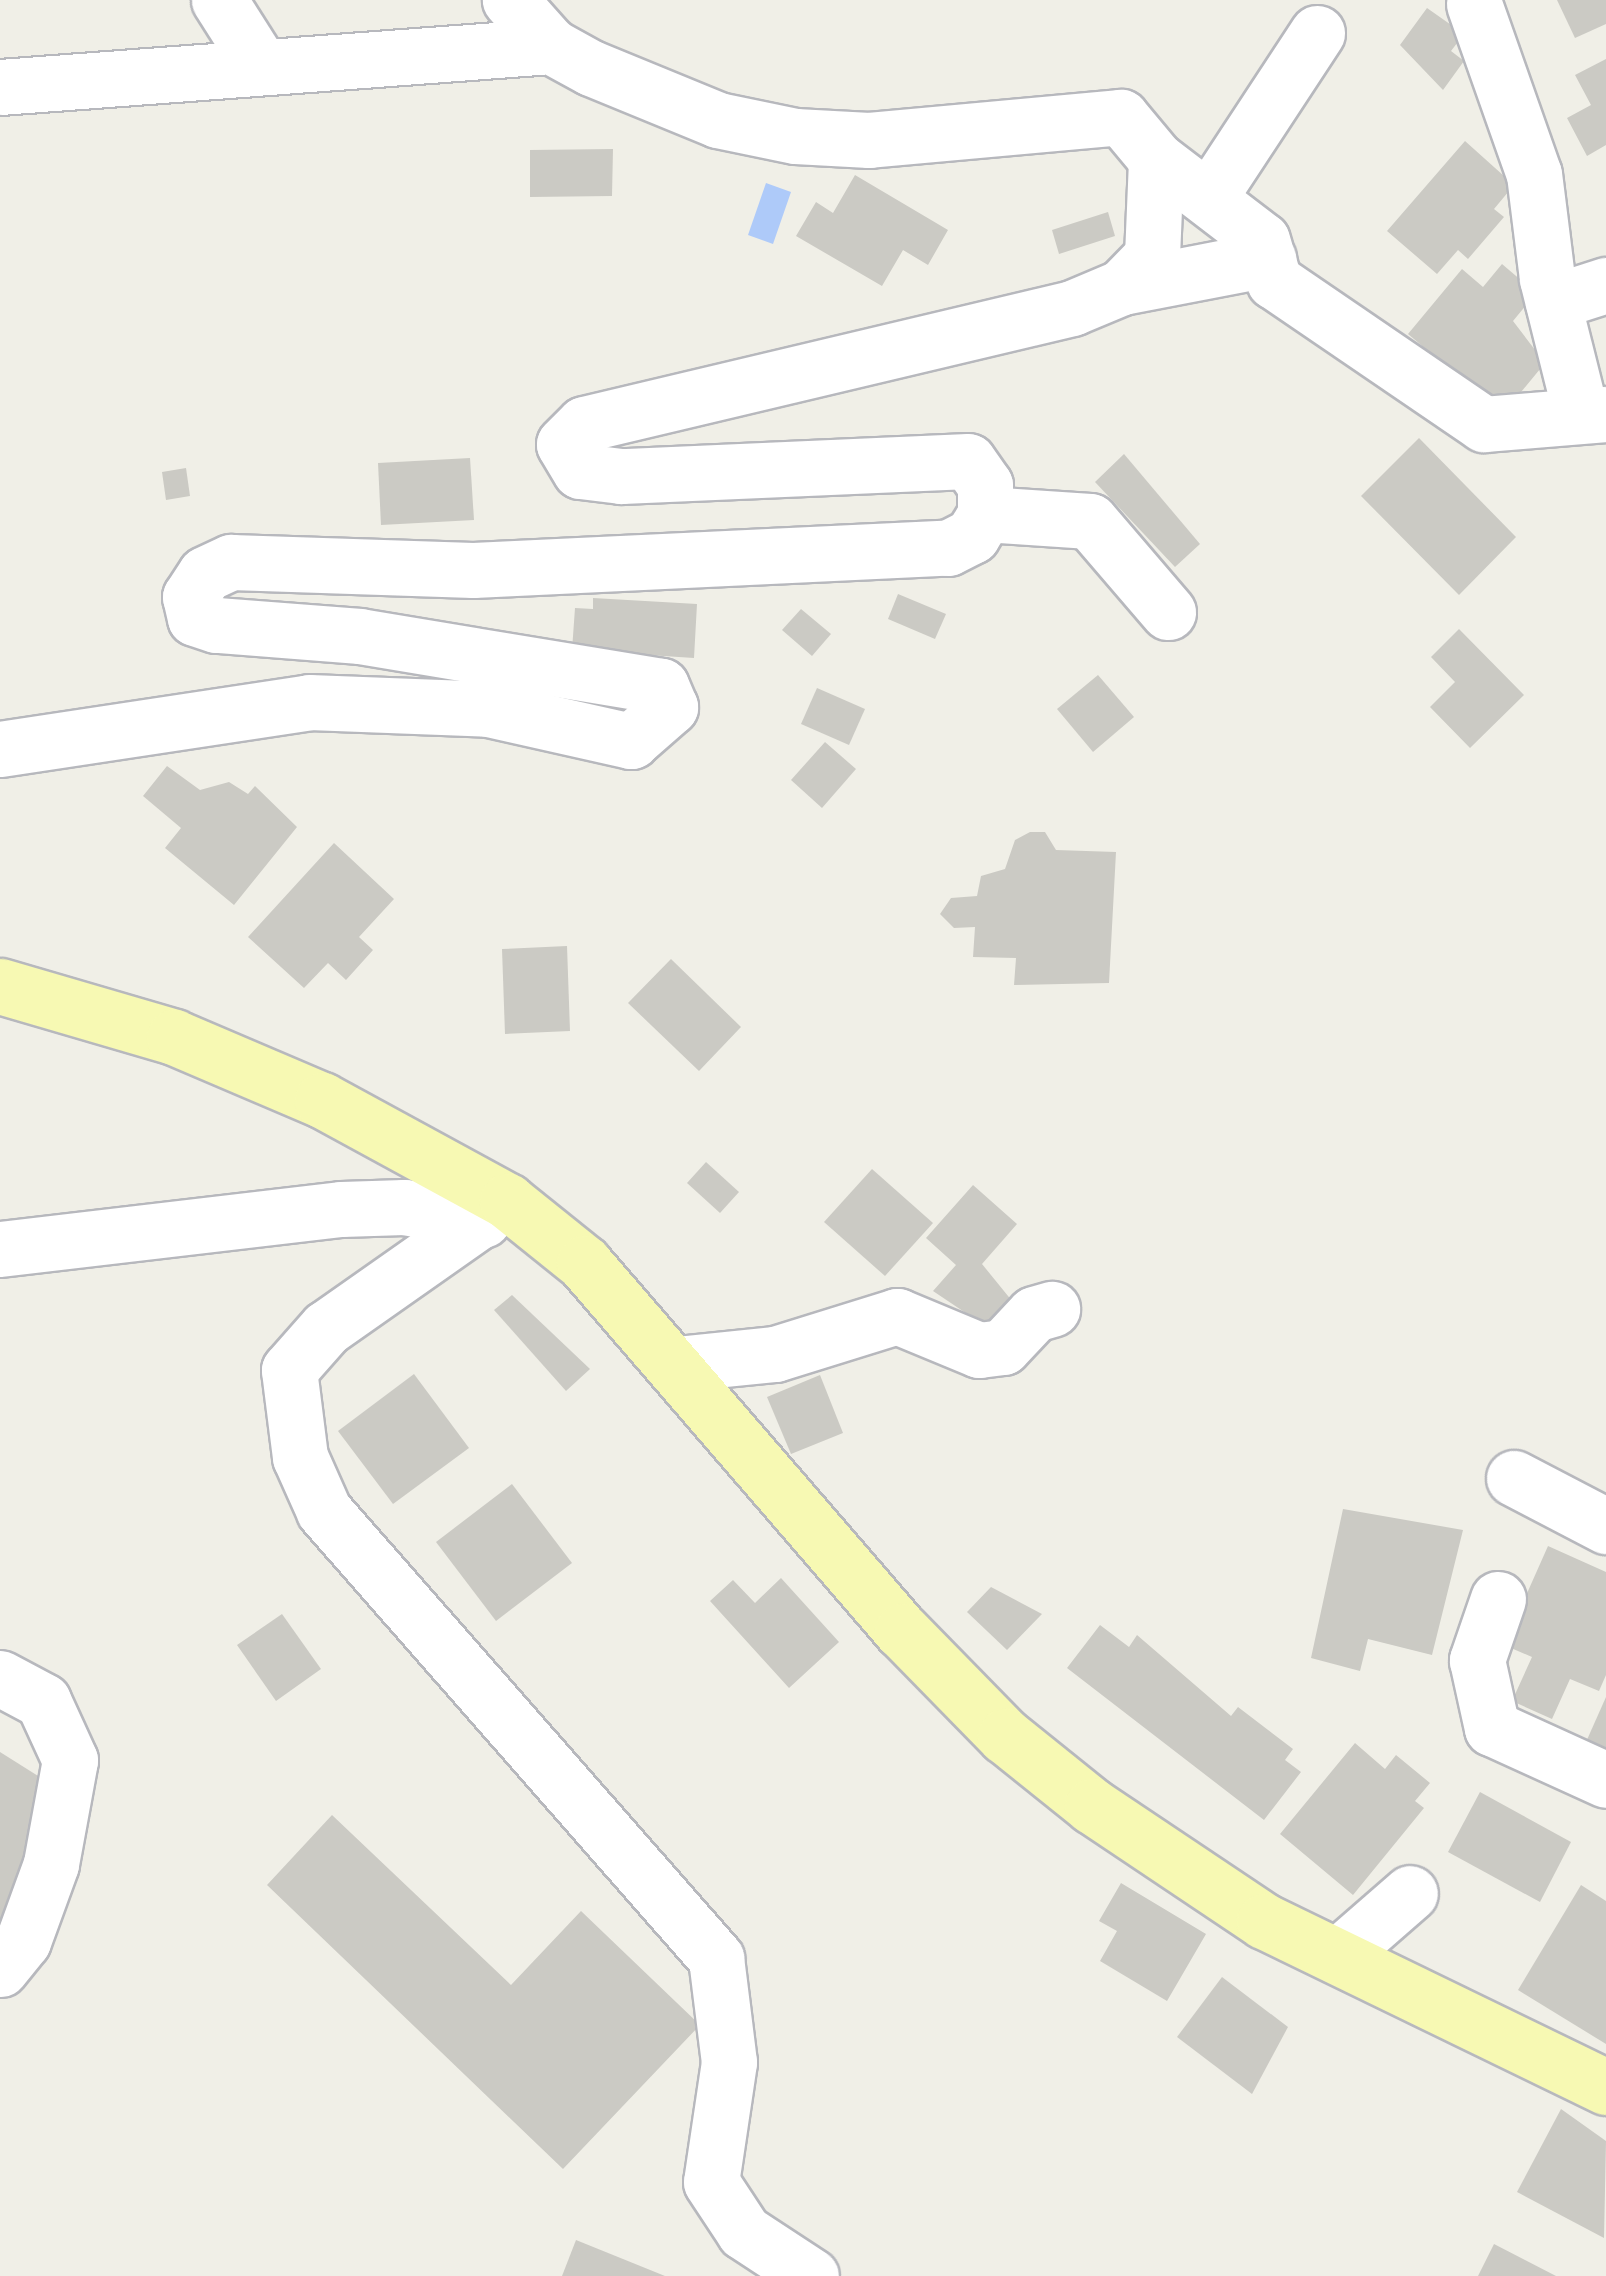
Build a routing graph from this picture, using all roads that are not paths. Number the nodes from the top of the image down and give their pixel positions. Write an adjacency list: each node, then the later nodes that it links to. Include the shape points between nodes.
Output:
1 (219, 0): 6 (street)
2 (510, 0): 5 (street)
3 (1474, 4): 13 (street, via 1534,174)
4 (1317, 33): 9 (street)
5 (550, 46): 6 (street); 8 (street, via 718,120 794,136 870,140 1121,117)
6 (259, 63): 7 (street)
7 (0, 87)
8 (1156, 159): 9 (street); 12 (street, via 1152,256)
9 (1210, 196): 10 (street, via 1262,240)
10 (1268, 258): 12 (street); 14 (street, via 1274,280 1484,424)
11 (1606, 285): 13 (street)
12 (1122, 287): 15 (street, via 893,356 584,424 564,444 580,470 620,476 968,460 984,485)
13 (1553, 302): 14 (street)
14 (1593, 414)
15 (985, 514): 16 (street, via 1090,521); 17 (street, via 948,548 511,569 230,562 205,574 190,597 196,618 216,625 360,636 661,686 670,708 631,741 488,709 309,702)
16 (1168, 612)
17 (0, 749)
18 (0, 986): 19 (main road, via 174,1038 289,1086 445,1160)
19 (494, 1210): 20 (street, via 341,1209); 22 (main road, via 584,1263); 32 (street, via 326,1328 289,1370 300,1457 324,1511 716,1958 728,2062 711,2182 744,2232)
20 (0, 1249)
21 (1052, 1308): 22 (street, via 1034,1314 1002,1346 980,1350 897,1316 775,1354)
22 (676, 1364): 29 (main road, via 902,1631 1006,1736 1170,1861)
23 (1514, 1478): 24 (street)
24 (1606, 1526)
25 (1498, 1599): 27 (street, via 1477,1660 1492,1728)
26 (0, 1678): 30 (street, via 43,1701 70,1760 51,1864 23,1941)
27 (1606, 1780)
28 (1410, 1893): 29 (street)
29 (1339, 1955): 31 (main road)
30 (0, 1969)
31 (1593, 2070)
32 (811, 2276)

